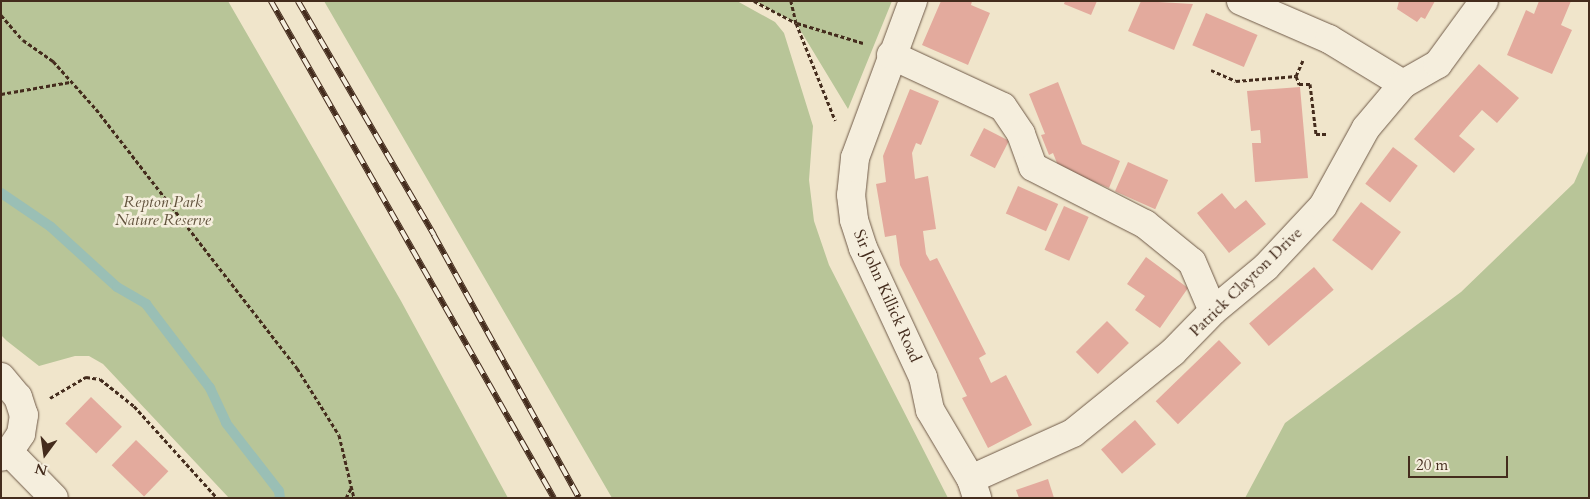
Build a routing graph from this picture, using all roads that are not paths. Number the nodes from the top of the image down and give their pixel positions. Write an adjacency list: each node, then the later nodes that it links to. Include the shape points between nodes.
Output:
1 (913, 1): 4 (street, Sir John Killick Road)
2 (1241, 1): 5 (street, via 1314,32)
3 (1484, 1): 5 (street, Patrick Clayton Drive, via 1438,64)
4 (892, 56): 6 (street, via 1003,107 1021,134 1033,167 1145,224 1192,262); 9 (street, Sir John Killick Road, via 855,158 851,195 862,248 923,377 930,410)
5 (1403, 84): 6 (street, Patrick Clayton Drive, via 1366,128 1323,206 1266,267)
6 (1213, 311): 9 (street, Patrick Clayton Drive, via 1173,352 1073,433)
7 (1, 377): 8 (street, via 24,408 21,434)
8 (5, 455): 10 (street)
9 (974, 488)
10 (54, 498)

